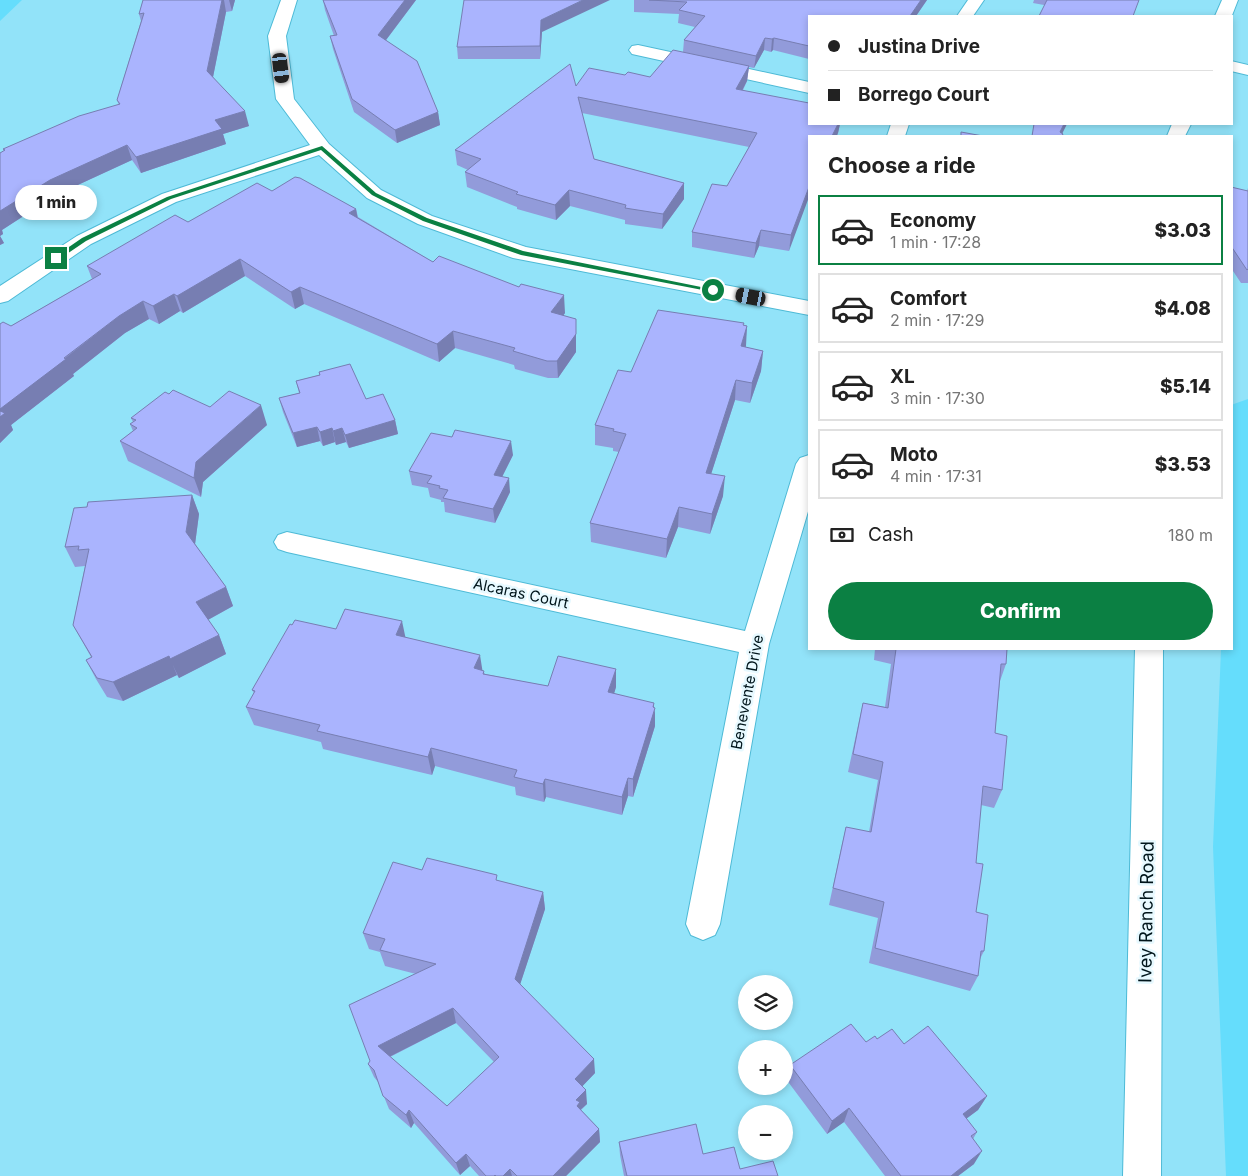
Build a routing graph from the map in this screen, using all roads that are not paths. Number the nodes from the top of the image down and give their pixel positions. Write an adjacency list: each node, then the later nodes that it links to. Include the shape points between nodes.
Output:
1 (289, 0): 10 (street, via 277,36 285,99)
2 (976, 0): 4 (street)
3 (1230, 0): 5 (street)
4 (966, 15)
5 (1224, 15)
6 (638, 50): 9 (street)
7 (1233, 66): 8 (street)
8 (1248, 70)
9 (808, 88)
10 (322, 148): 11 (street, via 169,198 84,240); 12 (street, via 374,194 425,220 521,253)
11 (0, 296)
12 (808, 308)
13 (808, 467): 15 (street, Benevente Drive)
14 (287, 542): 15 (street, Alcaras Court)
15 (755, 644): 17 (street, Benevente Drive)
16 (1149, 650): 18 (street, Ivey Ranch Road)
17 (703, 924)
18 (1142, 1176)

